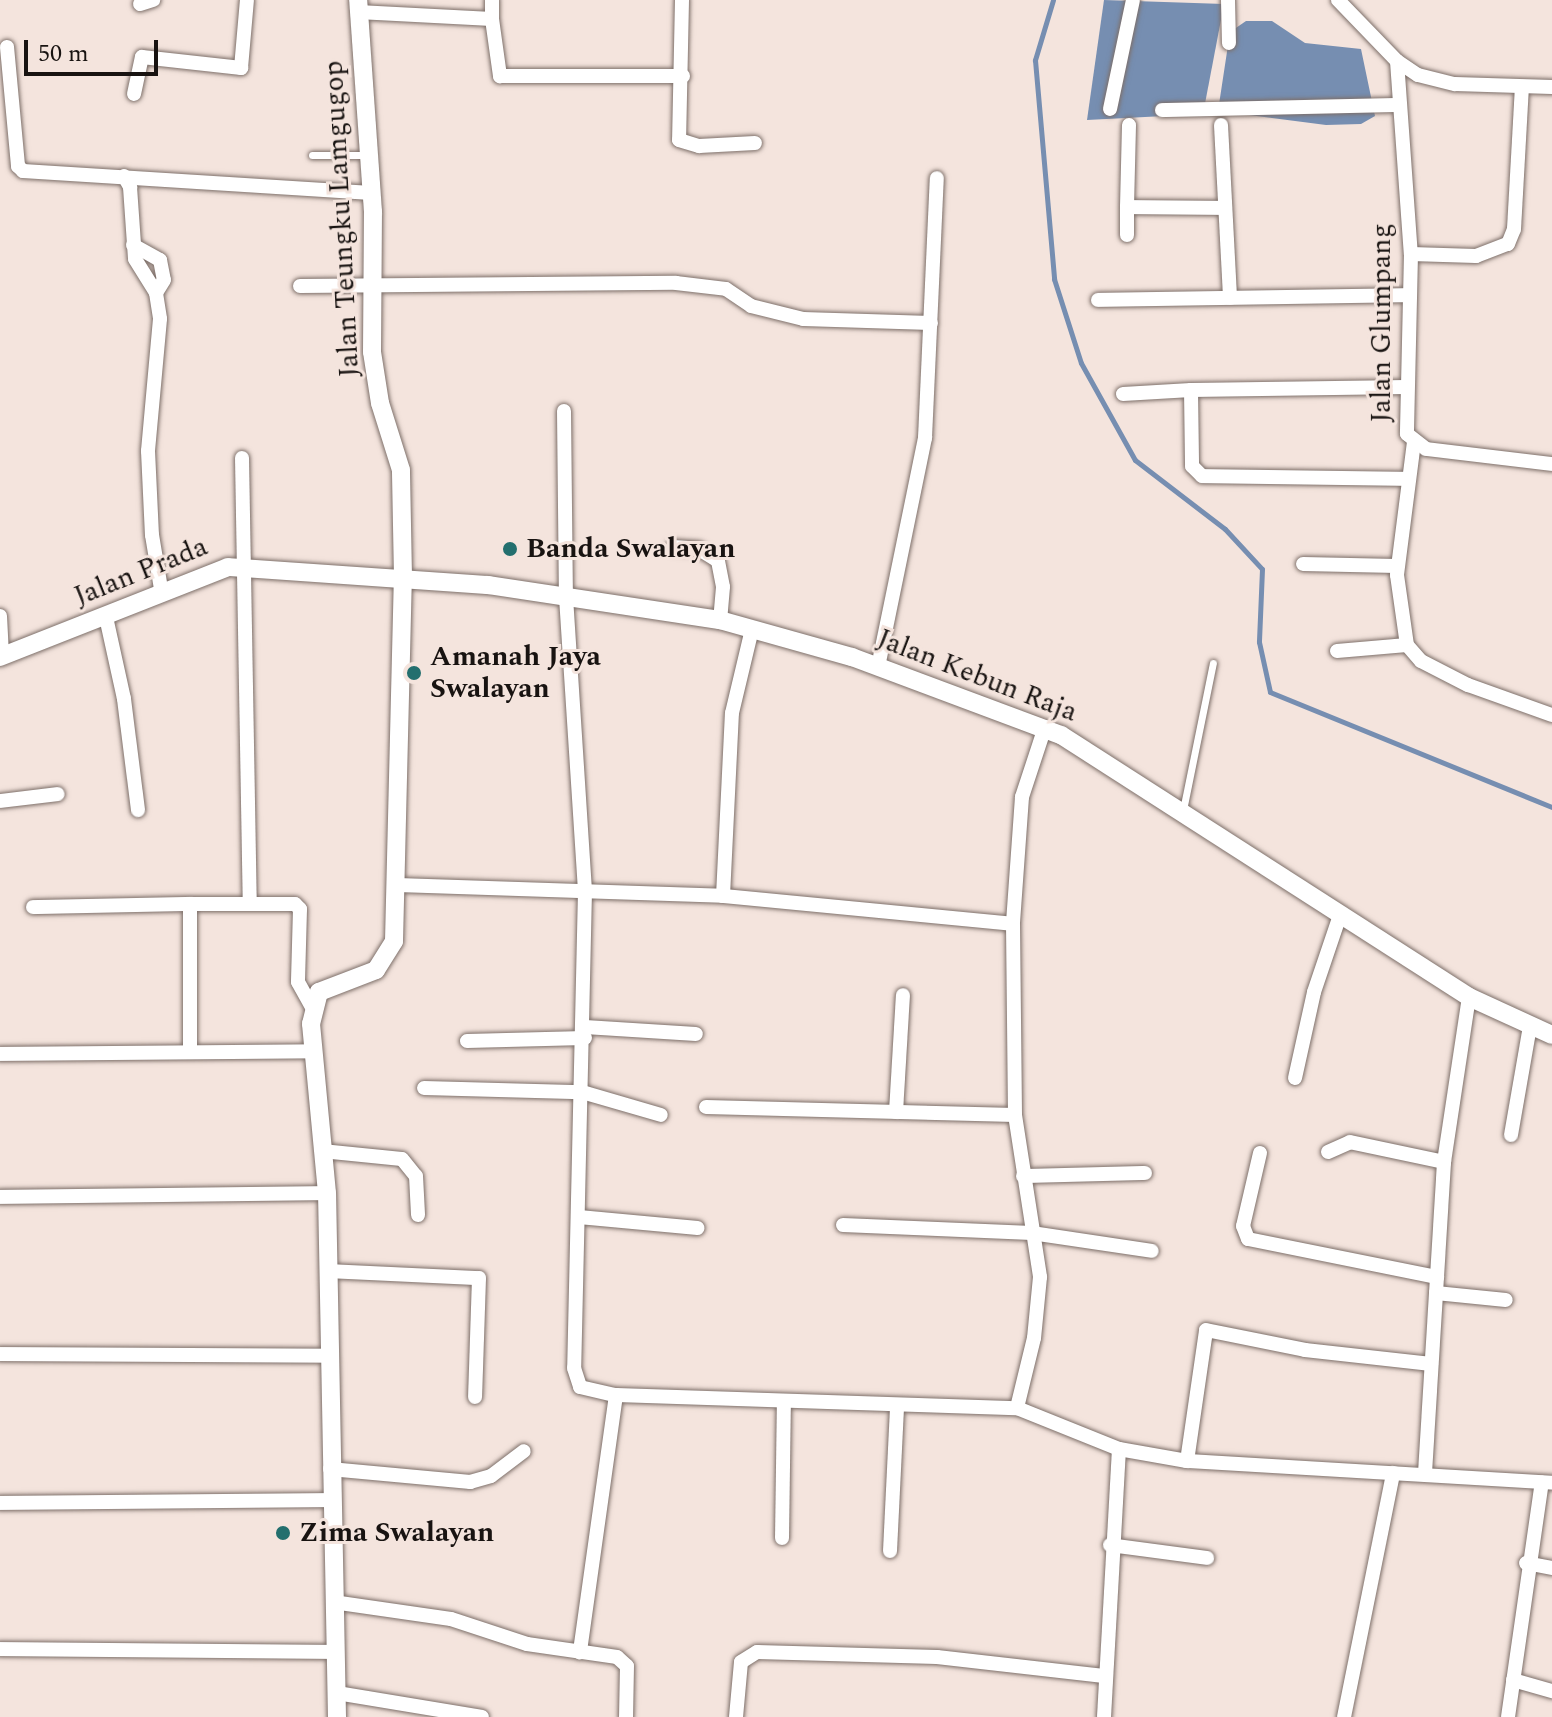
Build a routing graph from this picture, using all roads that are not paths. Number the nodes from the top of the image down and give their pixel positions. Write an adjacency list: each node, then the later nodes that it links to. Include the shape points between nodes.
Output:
1 (247, 0): 15 (street, via 241,68 142,57)
2 (492, 0): 8 (street)
3 (682, 0): 12 (street)
4 (1133, 0): 17 (street)
5 (1228, 0): 9 (street)
6 (1338, 0): 11 (street)
7 (358, 6): 8 (street); 23 (street, Jalan Teungku Lamgugop)
8 (492, 19): 12 (street, via 500,76)
9 (1229, 43)
10 (7, 47): 24 (street, via 18,166 23,171)
11 (1397, 61): 14 (street, via 1435,81); 16 (street, Jalan Glumpang)
12 (683, 76): 21 (street, via 679,140 699,146)
13 (1552, 87): 14 (street)
14 (1522, 88): 31 (street, via 1514,229 1508,244 1476,256)
15 (134, 94)
16 (1400, 105): 18 (street); 31 (street, Jalan Glumpang)
17 (1110, 109)
18 (1162, 110)
19 (1129, 125): 27 (street)
20 (1221, 125): 28 (street)
21 (755, 143)
22 (312, 155): 23 (lane)
23 (369, 155): 26 (street, Jalan Teungku Lamgugop)
24 (124, 176): 26 (street); 30 (street, via 130,187)
25 (937, 178): 38 (street)
26 (371, 193): 32 (street, Jalan Teungku Lamgugop)
27 (1127, 207): 28 (street); 29 (street)
28 (1225, 208): 36 (street)
29 (1127, 235)
30 (133, 245): 34 (street, via 140,270); 34 (street, via 160,260 164,280)
31 (1411, 254): 35 (street, Jalan Glumpang)
32 (373, 284): 33 (street); 38 (street, via 676,283 726,289 765,312 803,319); 51 (street, Jalan Teungku Lamgugop, via 372,352 380,403 401,470)
33 (300, 286)
34 (156, 293): 52 (street, via 160,319 148,420 148,499)
35 (1410, 295): 36 (street); 39 (street, Jalan Glumpang)
36 (1230, 298): 37 (street)
37 (1098, 300)
38 (931, 323): 62 (street, via 925,438)
39 (1406, 387): 40 (street); 43 (street, Jalan Glumpang, via 1407,434)
40 (1191, 390): 41 (street); 46 (street, via 1192,466 1202,476)
41 (1123, 394)
42 (564, 411): 53 (street)
43 (1414, 442): 45 (street, Jalan Glumpang, via 1442,452); 46 (street)
44 (242, 458): 49 (street)
45 (1552, 464)
46 (1409, 479): 50 (street)
47 (673, 547): 56 (street, via 699,549 718,561 723,587)
48 (1303, 564): 50 (street)
49 (247, 566): 51 (street, Jalan Prada); 52 (street, Jalan Prada, via 216,569); 72 (street)
50 (1397, 566): 58 (street)
51 (403, 577): 53 (street, Jalan Kebun Raja); 69 (street, Jalan Teungku Lamgugop)
52 (161, 589): 55 (street, Jalan Prada)
53 (566, 597): 56 (street, Jalan Kebun Raja); 70 (street)
54 (0, 616): 60 (street)
55 (106, 617): 60 (street, Jalan Prada); 67 (street, via 124,699)
56 (720, 620): 57 (street, Jalan Kebun Raja)
57 (752, 629): 62 (street, Jalan Kebun Raja); 71 (street, via 732,713)
58 (1407, 645): 59 (street); 63 (street, via 1421,661 1468,685)
59 (1337, 651)
60 (1, 657)
61 (1213, 663): 68 (lane)
62 (878, 667): 64 (street, Jalan Kebun Raja)
63 (1552, 715)
64 (1045, 727): 68 (street, Jalan Kebun Raja); 76 (street, via 1021,805)
65 (58, 794): 66 (street)
66 (0, 801)
67 (138, 810)
68 (1183, 810): 75 (street, Jalan Kebun Raja)
69 (397, 885): 70 (street); 79 (street, Jalan Teungku Lamgugop, via 389,955 376,970 326,986)
70 (585, 891): 71 (street); 81 (street)
71 (723, 896): 76 (street)
72 (250, 903): 73 (street); 79 (street, via 300,909 298,982)
73 (190, 904): 74 (street); 86 (street)
74 (33, 907)
75 (1340, 915): 78 (street, Jalan Kebun Raja); 88 (street, via 1314,992)
76 (1013, 924): 94 (street)
77 (903, 995): 92 (street)
78 (1469, 997): 80 (street, Jalan Kebun Raja); 99 (street)
79 (313, 1009): 85 (street)
80 (1530, 1026): 83 (street, Jalan Kebun Raja); 95 (street)
81 (585, 1032): 82 (street); 84 (street); 90 (street)
82 (696, 1034)
83 (1552, 1035)
84 (467, 1041)
85 (314, 1051): 86 (street); 96 (street)
86 (190, 1052): 87 (street)
87 (0, 1054)
88 (1295, 1078)
89 (424, 1088): 90 (street)
90 (582, 1092): 93 (street); 105 (street)
91 (706, 1107): 92 (street)
92 (896, 1112): 94 (street)
93 (661, 1115)
94 (1015, 1115): 101 (street)
95 (1511, 1135)
96 (322, 1151): 102 (street); 104 (street, via 402,1159 416,1176)
97 (1328, 1152): 99 (street, via 1357,1143)
98 (1260, 1153): 111 (street, via 1243,1226 1248,1239)
99 (1444, 1162): 111 (street)
100 (1145, 1173): 101 (street)
101 (1023, 1176): 108 (street)
102 (327, 1193): 103 (street); 110 (street)
103 (0, 1197)
104 (418, 1215)
105 (579, 1217): 107 (street); 117 (street, via 575,1380 580,1387)
106 (843, 1225): 108 (street)
107 (697, 1228)
108 (1032, 1233): 109 (street); 121 (street, via 1040,1303)
109 (1152, 1251)
110 (329, 1271): 115 (street); 118 (street, via 479,1278)
111 (1437, 1277): 112 (street)
112 (1436, 1293): 113 (street); 116 (street)
113 (1506, 1300)
114 (0, 1354): 115 (street)
115 (329, 1356): 125 (street)
116 (1431, 1364): 124 (street, via 1305,1350 1206,1330); 127 (street)
117 (616, 1395): 119 (street); 140 (street)
118 (475, 1397)
119 (784, 1402): 120 (street); 131 (street)
120 (897, 1407): 121 (street); 133 (street)
121 (1017, 1408): 122 (street)
122 (1119, 1449): 124 (street); 132 (street)
123 (524, 1451): 125 (street, via 491,1476 470,1482)
124 (1187, 1461): 126 (street)
125 (330, 1469): 129 (street)
126 (1393, 1473): 127 (street); 150 (street)
127 (1425, 1473): 128 (street)
128 (1547, 1482): 135 (street)
129 (331, 1500): 130 (street); 137 (street)
130 (0, 1503)
131 (782, 1538)
132 (1110, 1545): 134 (street); 141 (street)
133 (890, 1551)
134 (1207, 1558)
135 (1526, 1563): 136 (street); 142 (street)
136 (1552, 1568)
137 (333, 1602): 139 (street); 140 (street, via 451,1619 527,1644)
138 (0, 1649): 139 (street)
139 (334, 1652): 144 (street)
140 (580, 1652): 147 (street, via 624,1662)
141 (1104, 1676): 148 (street, via 937,1657 757,1652 741,1662); 149 (street)
142 (1513, 1680): 143 (street); 151 (street)
143 (1552, 1691)
144 (337, 1693): 145 (street); 146 (street)
145 (337, 1717)
146 (482, 1717)
147 (626, 1717)
148 (736, 1717)
149 (1104, 1717)
150 (1344, 1717)
151 (1508, 1717)

